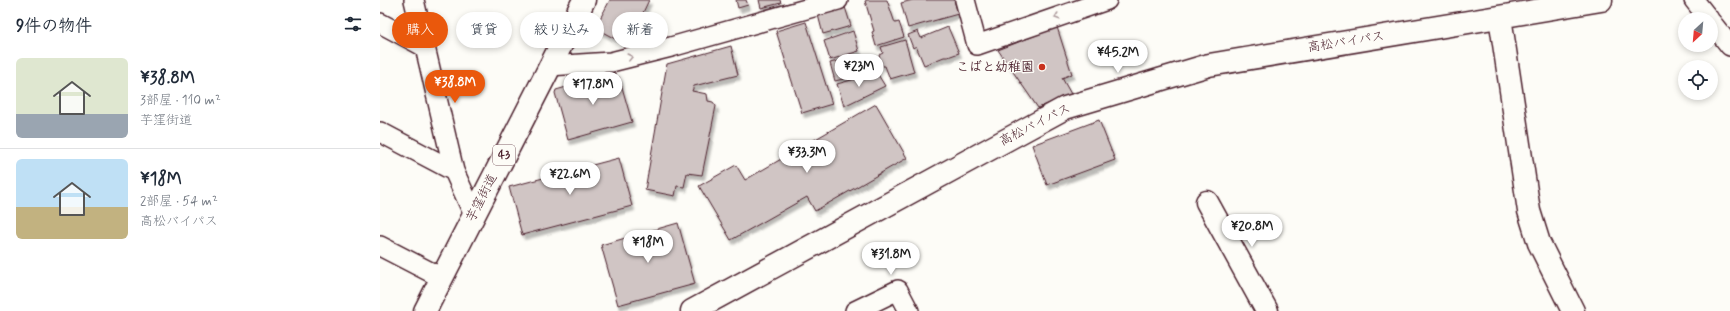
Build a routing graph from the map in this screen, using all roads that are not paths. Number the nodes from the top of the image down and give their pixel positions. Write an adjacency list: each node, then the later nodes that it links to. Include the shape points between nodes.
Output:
1 (414, 0): 9 (street)
2 (584, 0): 17 (street, 芋窪街道 / 43)
3 (838, 0): 8 (street)
4 (964, 0): 5 (street, one-way to 4, via 977,45)
5 (1107, 0)
6 (1601, 0): 11 (street, 高松バイパス)
7 (1694, 0): 10 (street)
8 (792, 6): 17 (street, one-way to 8, via 611,62)
9 (417, 12)
10 (1703, 12)
11 (1500, 17): 25 (street, 高松バイパス, via 1209,65 1065,108); 29 (street, via 1529,211 1539,243)
12 (380, 23): 13 (street)
13 (392, 29)
14 (1718, 31): 15 (street)
15 (1730, 46)
16 (426, 48): 19 (street)
17 (550, 66): 21 (street, 芋窪街道 / 43)
18 (380, 132): 19 (street)
19 (454, 171): 21 (street)
20 (1207, 202): 28 (street)
21 (474, 215): 23 (street, 芋窪街道 / 43)
22 (380, 246): 23 (street)
23 (442, 278): 24 (street, 芋窪街道 / 43)
24 (425, 311)
25 (692, 311)
26 (855, 311): 27 (street, via 898,290)
27 (910, 311)
28 (1268, 311)
29 (1573, 311)

